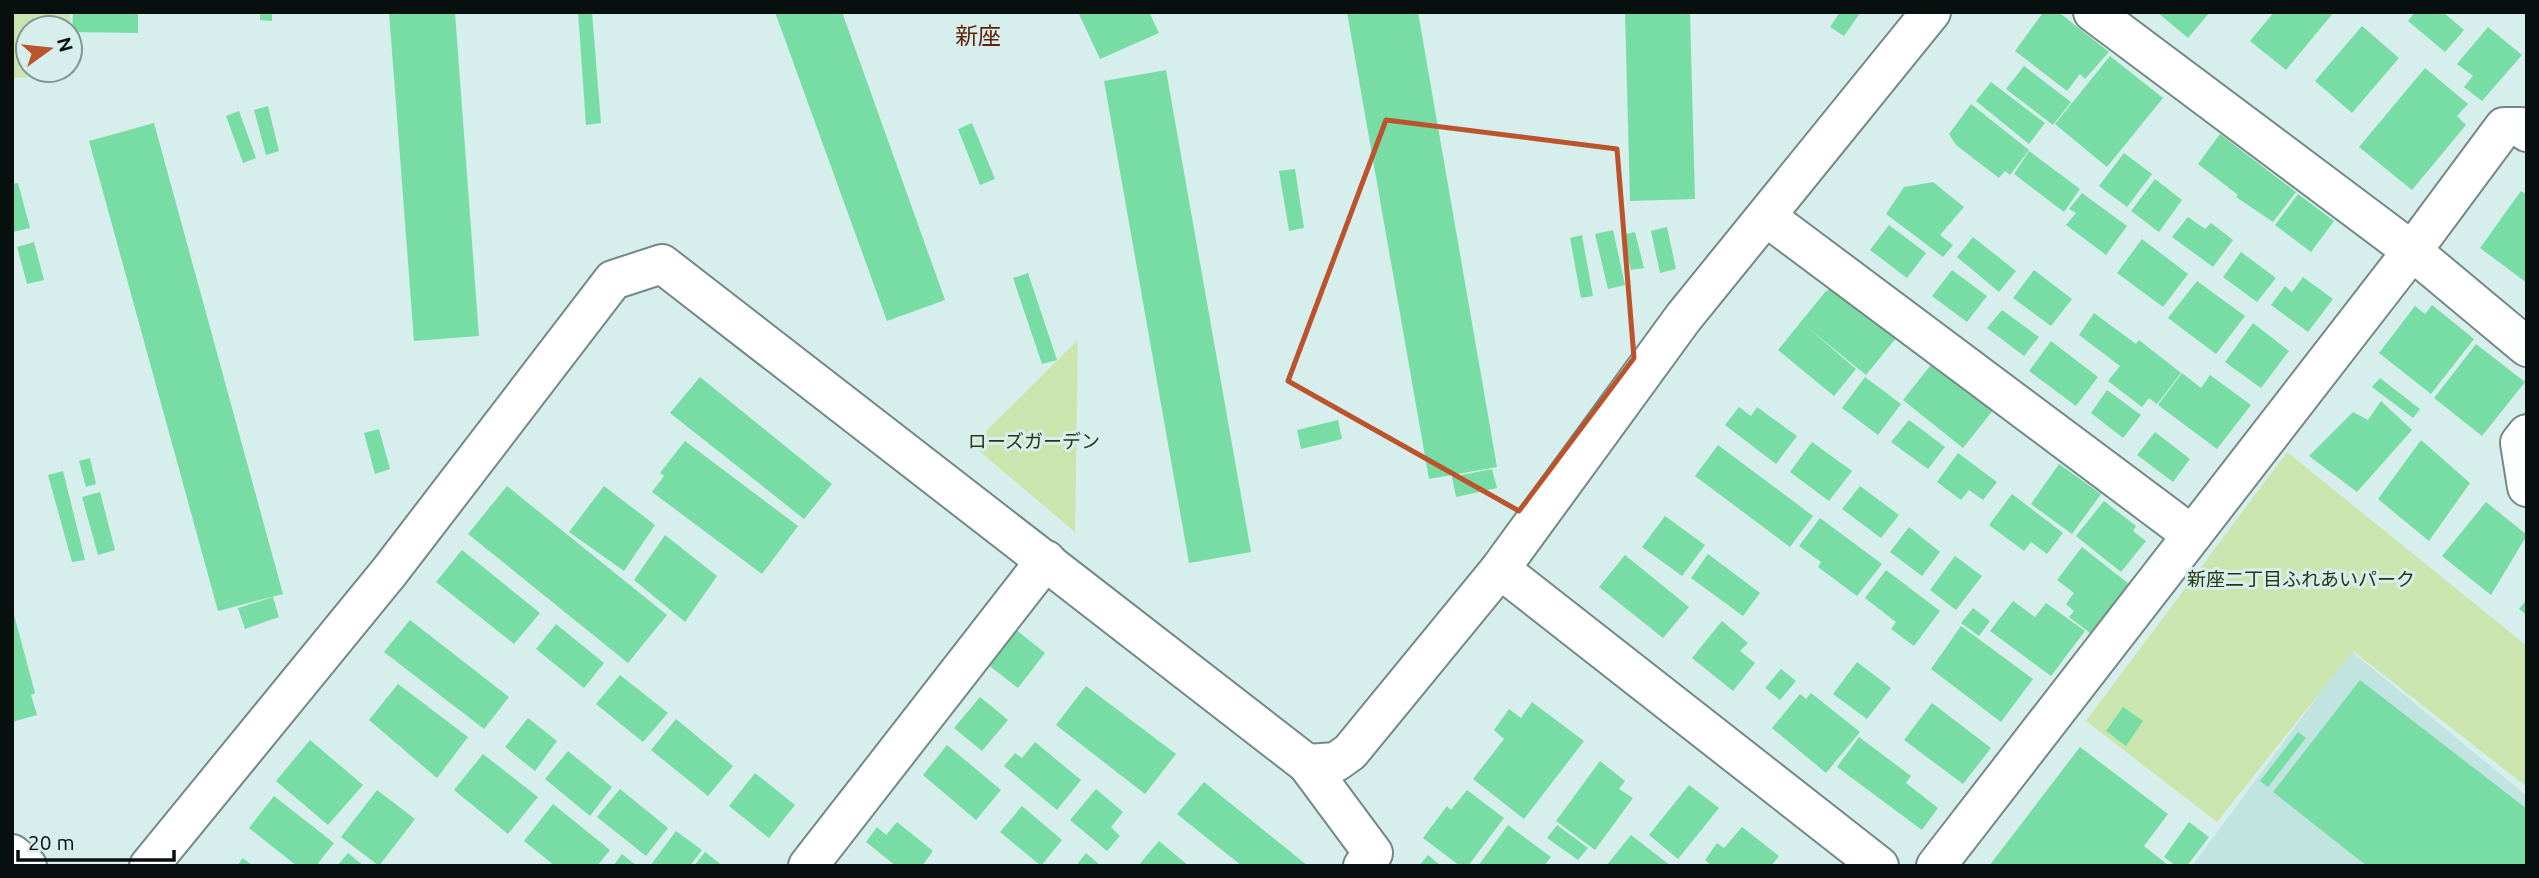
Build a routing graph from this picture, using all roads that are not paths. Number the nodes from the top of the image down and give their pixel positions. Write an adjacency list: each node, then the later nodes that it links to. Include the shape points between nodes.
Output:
1 (1931, 12): 4 (street)
2 (2093, 12): 5 (street)
3 (2525, 126): 5 (street, via 2504,127)
4 (1768, 218): 9 (street); 11 (street, via 1683,318)
5 (2412, 251): 6 (street); 9 (street)
6 (2527, 346)
7 (2527, 434): 8 (street, via 2520,443)
8 (2527, 487)
9 (2192, 535): 19 (street)
10 (1046, 561): 12 (street); 15 (street, via 662,264 613,280 390,570); 16 (street)
11 (1500, 569): 12 (street, via 1350,752 1336,762); 18 (street)
12 (1307, 764): 17 (street, via 1373,853)
13 (12, 854): 14 (street)
14 (27, 866)
15 (149, 866)
16 (808, 866)
17 (1363, 866)
18 (1879, 866)
19 (1936, 866)

